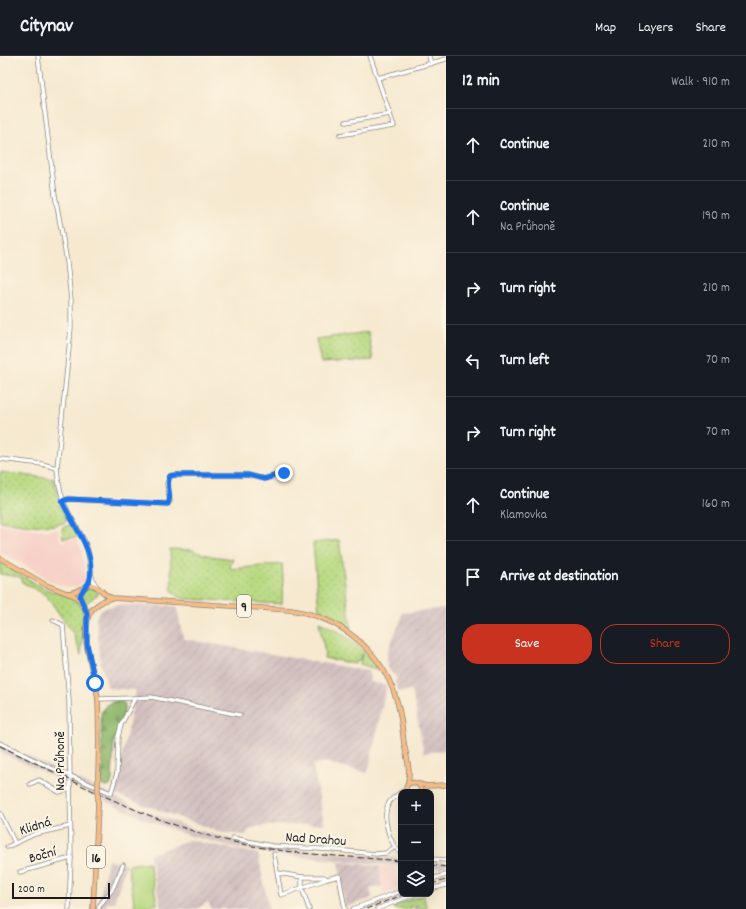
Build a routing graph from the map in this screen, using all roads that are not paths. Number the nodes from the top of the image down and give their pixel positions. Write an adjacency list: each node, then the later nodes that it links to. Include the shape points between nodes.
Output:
1 (38, 56): 11 (street, via 55,195 71,291)
2 (370, 56): 6 (street)
3 (429, 56): 5 (street)
4 (446, 59): 5 (street)
5 (431, 64): 6 (street)
6 (378, 78): 7 (street)
7 (390, 114): 8 (street); 9 (street, via 394,126)
8 (346, 122)
9 (340, 135)
10 (0, 459): 11 (street)
11 (57, 468): 13 (street)
12 (284, 473): 13 (street, via 264,479 250,475 170,476 167,484 170,501 168,504 69,499)
13 (62, 501): 15 (street, via 87,548)
14 (0, 558): 19 (main road, via 42,583)
15 (91, 574): 16 (street); 17 (street)
16 (97, 587): 17 (main road, via 91,585); 18 (main road, 9)
17 (84, 588): 19 (main road); 21 (main road, via 80,595)
18 (101, 591): 20 (main road, 9); 22 (main road)
19 (68, 593): 21 (main road)
20 (113, 598): 22 (main road, 9); 30 (main road, 9, via 291,610 317,616 338,626 372,653 391,684 400,713)
21 (82, 603): 23 (main road, via 89,608); 24 (main road, 16)
22 (100, 603): 23 (main road, 9)
23 (95, 607): 24 (main road, 16)
24 (88, 619): 27 (main road, 16, via 87,644)
25 (53, 620): 31 (street, Na Průhoně, via 63,625 69,702)
26 (135, 698): 27 (street); 28 (street, via 151,697); 31 (street, via 121,725 118,737 117,774 111,793)
27 (98, 699): 65 (main road, 16, bridge, via 98,804)
28 (240, 715)
29 (0, 743): 31 (street)
30 (408, 772): 32 (main road, 9); 36 (main road, 9)
31 (70, 775): 37 (street, Na Průhoně)
32 (417, 783): 35 (main road, 9); 36 (main road, 9, via 410,782); 38 (main road, 9)
33 (30, 784): 37 (street, via 39,780 59,792)
34 (446, 785): 35 (main road, 9)
35 (431, 786): 39 (main road, 9)
36 (405, 788)
37 (70, 789): 42 (street, Na Průhoně)
38 (420, 789)
39 (426, 789)
40 (398, 795): 46 (street, via 389,803 386,814 389,836)
41 (0, 813): 44 (street)
42 (70, 826): 44 (street, Klidná, via 35,834); 49 (street, Na Průhoně)
43 (233, 838): 46 (street, Nad Drahou, via 272,846 376,854 386,853)
44 (15, 843): 45 (street, Klidná)
45 (7, 847)
46 (395, 847): 47 (street)
47 (398, 850)
48 (274, 854): 54 (street)
49 (71, 858): 53 (street, Boční); 64 (street, Na Průhoně)
50 (434, 859): 51 (street)
51 (446, 860)
52 (123, 865): 66 (street, via 112,890)
53 (20, 872)
54 (278, 874): 56 (street); 61 (street, via 282,895)
55 (446, 875): 57 (street)
56 (302, 877): 58 (street); 61 (street)
57 (434, 878)
58 (327, 879): 61 (street); 68 (street, via 339,876)
59 (446, 885): 60 (street)
60 (434, 887)
61 (302, 888): 67 (street)
62 (398, 892): 69 (street)
63 (407, 897): 70 (street)
64 (69, 909)
65 (93, 909)
66 (99, 909)
67 (309, 909)
68 (345, 909)
69 (353, 909)
70 (377, 909)

